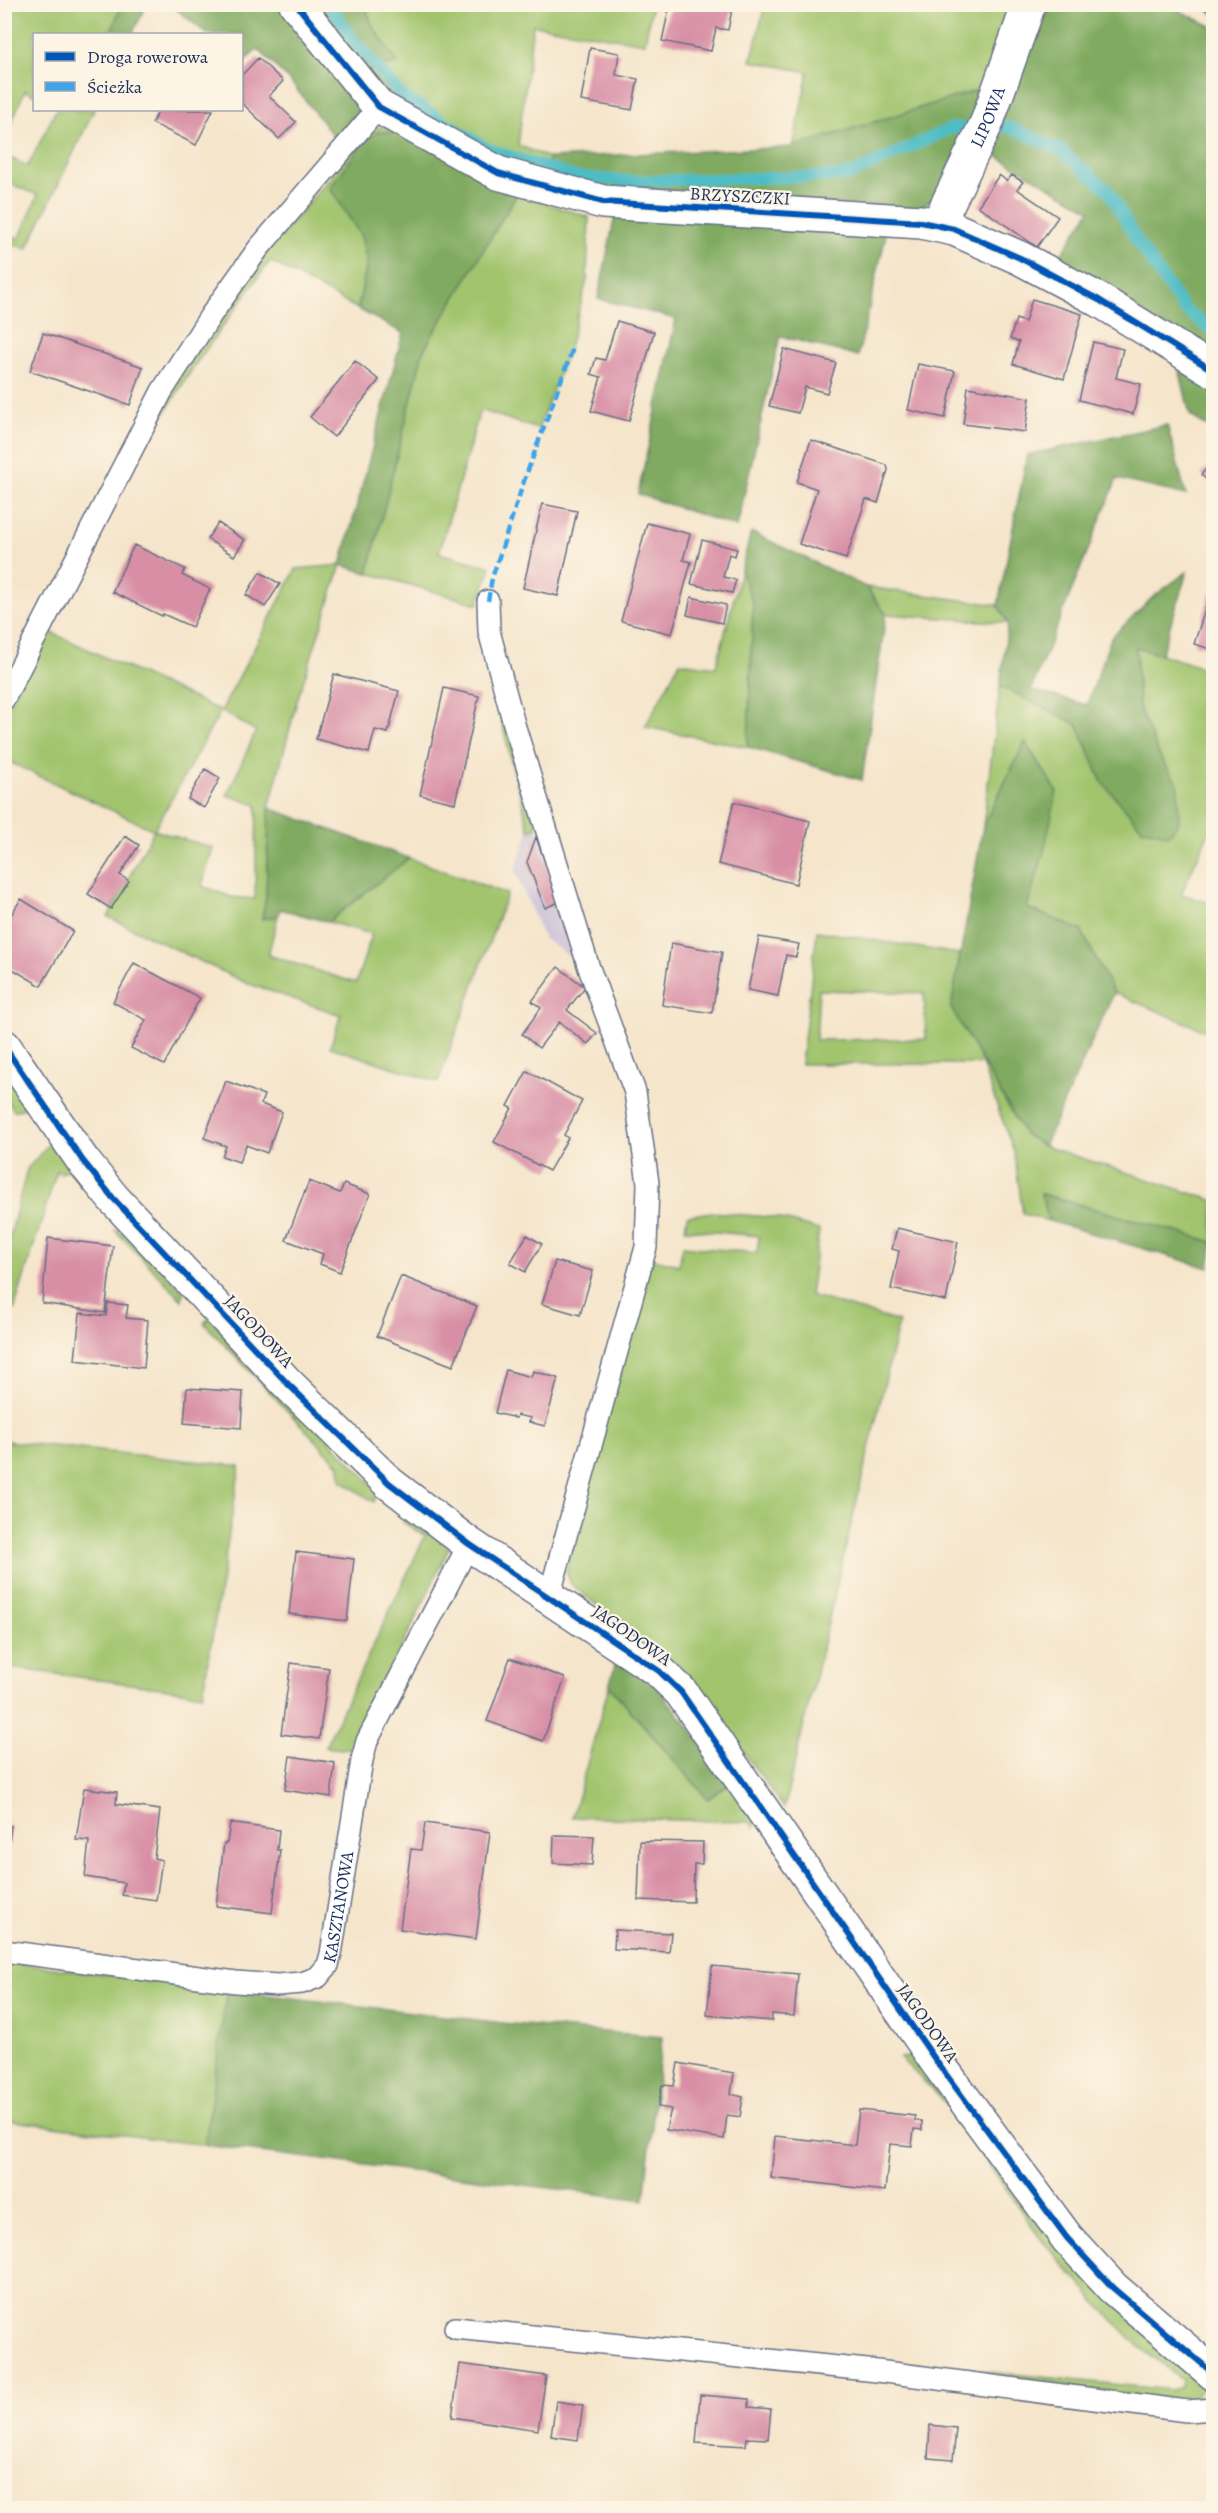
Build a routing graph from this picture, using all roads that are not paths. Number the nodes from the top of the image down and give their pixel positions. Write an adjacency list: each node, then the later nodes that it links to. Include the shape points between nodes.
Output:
1 (296, 4): 3 (street, BRZYSZCZKI)
2 (1029, 4): 4 (street, LIPOWA, via 987,122)
3 (379, 107): 4 (street, BRZYSZCZKI, via 498,173 603,202); 7 (lane, via 258,249 162,391)
4 (938, 224): 5 (street, BRZYSZCZKI, via 974,236 1099,300)
5 (1214, 371)
6 (488, 601): 10 (lane, via 489,631 514,724 589,968 635,1092 648,1184 646,1247)
7 (4, 699)
8 (4, 1046): 9 (street, JAGODOWA, via 83,1161 120,1206 325,1422 389,1483)
9 (469, 1544): 10 (street, JAGODOWA); 11 (lane, KASZTANOWA, via 367,1741 332,1954 318,1977 290,1985 236,1982)
10 (549, 1596): 13 (street, JAGODOWA, via 659,1671 681,1692 939,2065 1067,2238 1113,2288)
11 (4, 1951)
12 (455, 2328): 14 (lane, via 877,2371 1187,2411)
13 (1210, 2362)
14 (1214, 2409)

